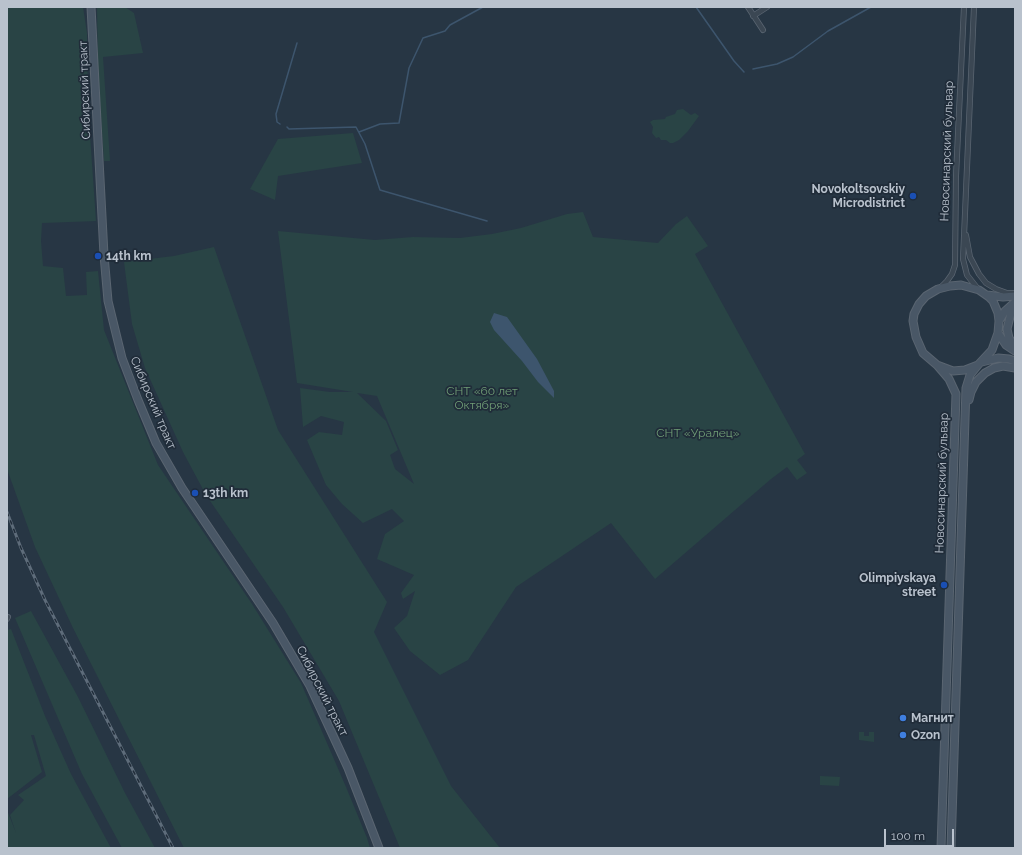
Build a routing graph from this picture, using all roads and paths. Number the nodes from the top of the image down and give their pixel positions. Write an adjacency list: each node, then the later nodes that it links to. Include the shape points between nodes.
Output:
1 (91, 7): 24 (street, Сибирский тракт, via 108,301 122,358 156,444 182,488 294,656 310,686 348,768)
2 (748, 7): 6 (street)
3 (767, 7): 6 (street)
4 (964, 7): 9 (street, Новосинарский бульвар, via 955,265 952,274)
5 (974, 7): 8 (street, Новосинарский бульвар)
6 (754, 16): 7 (street)
7 (763, 30)
8 (964, 226): 10 (street, Новосинарский бульвар, via 964,267); 12 (street, via 970,257 978,274 996,289)
9 (938, 289): 10 (street, via 961,285); 21 (street, via 919,304 913,322 923,353)
10 (979, 290): 11 (street)
11 (986, 295): 12 (street); 15 (street, via 995,305)
12 (1015, 295)
13 (1015, 302): 15 (street)
14 (1015, 309): 17 (street, via 1007,329)
15 (999, 321): 16 (street)
16 (998, 333): 18 (street, via 1006,345); 20 (street, via 995,345)
17 (1015, 347)
18 (1015, 351)
19 (1015, 361): 20 (street, via 998,358)
20 (980, 364): 21 (street, via 965,370 953,371); 23 (street, Новосинарский бульвар, via 967,382)
21 (937, 365): 25 (street, Новосинарский бульвар, via 949,379 956,394)
22 (1015, 368): 23 (street, via 998,367 981,376 971,392)
23 (966, 412): 26 (street, Новосинарский бульвар)
24 (379, 848)
25 (941, 848)
26 (951, 848)

